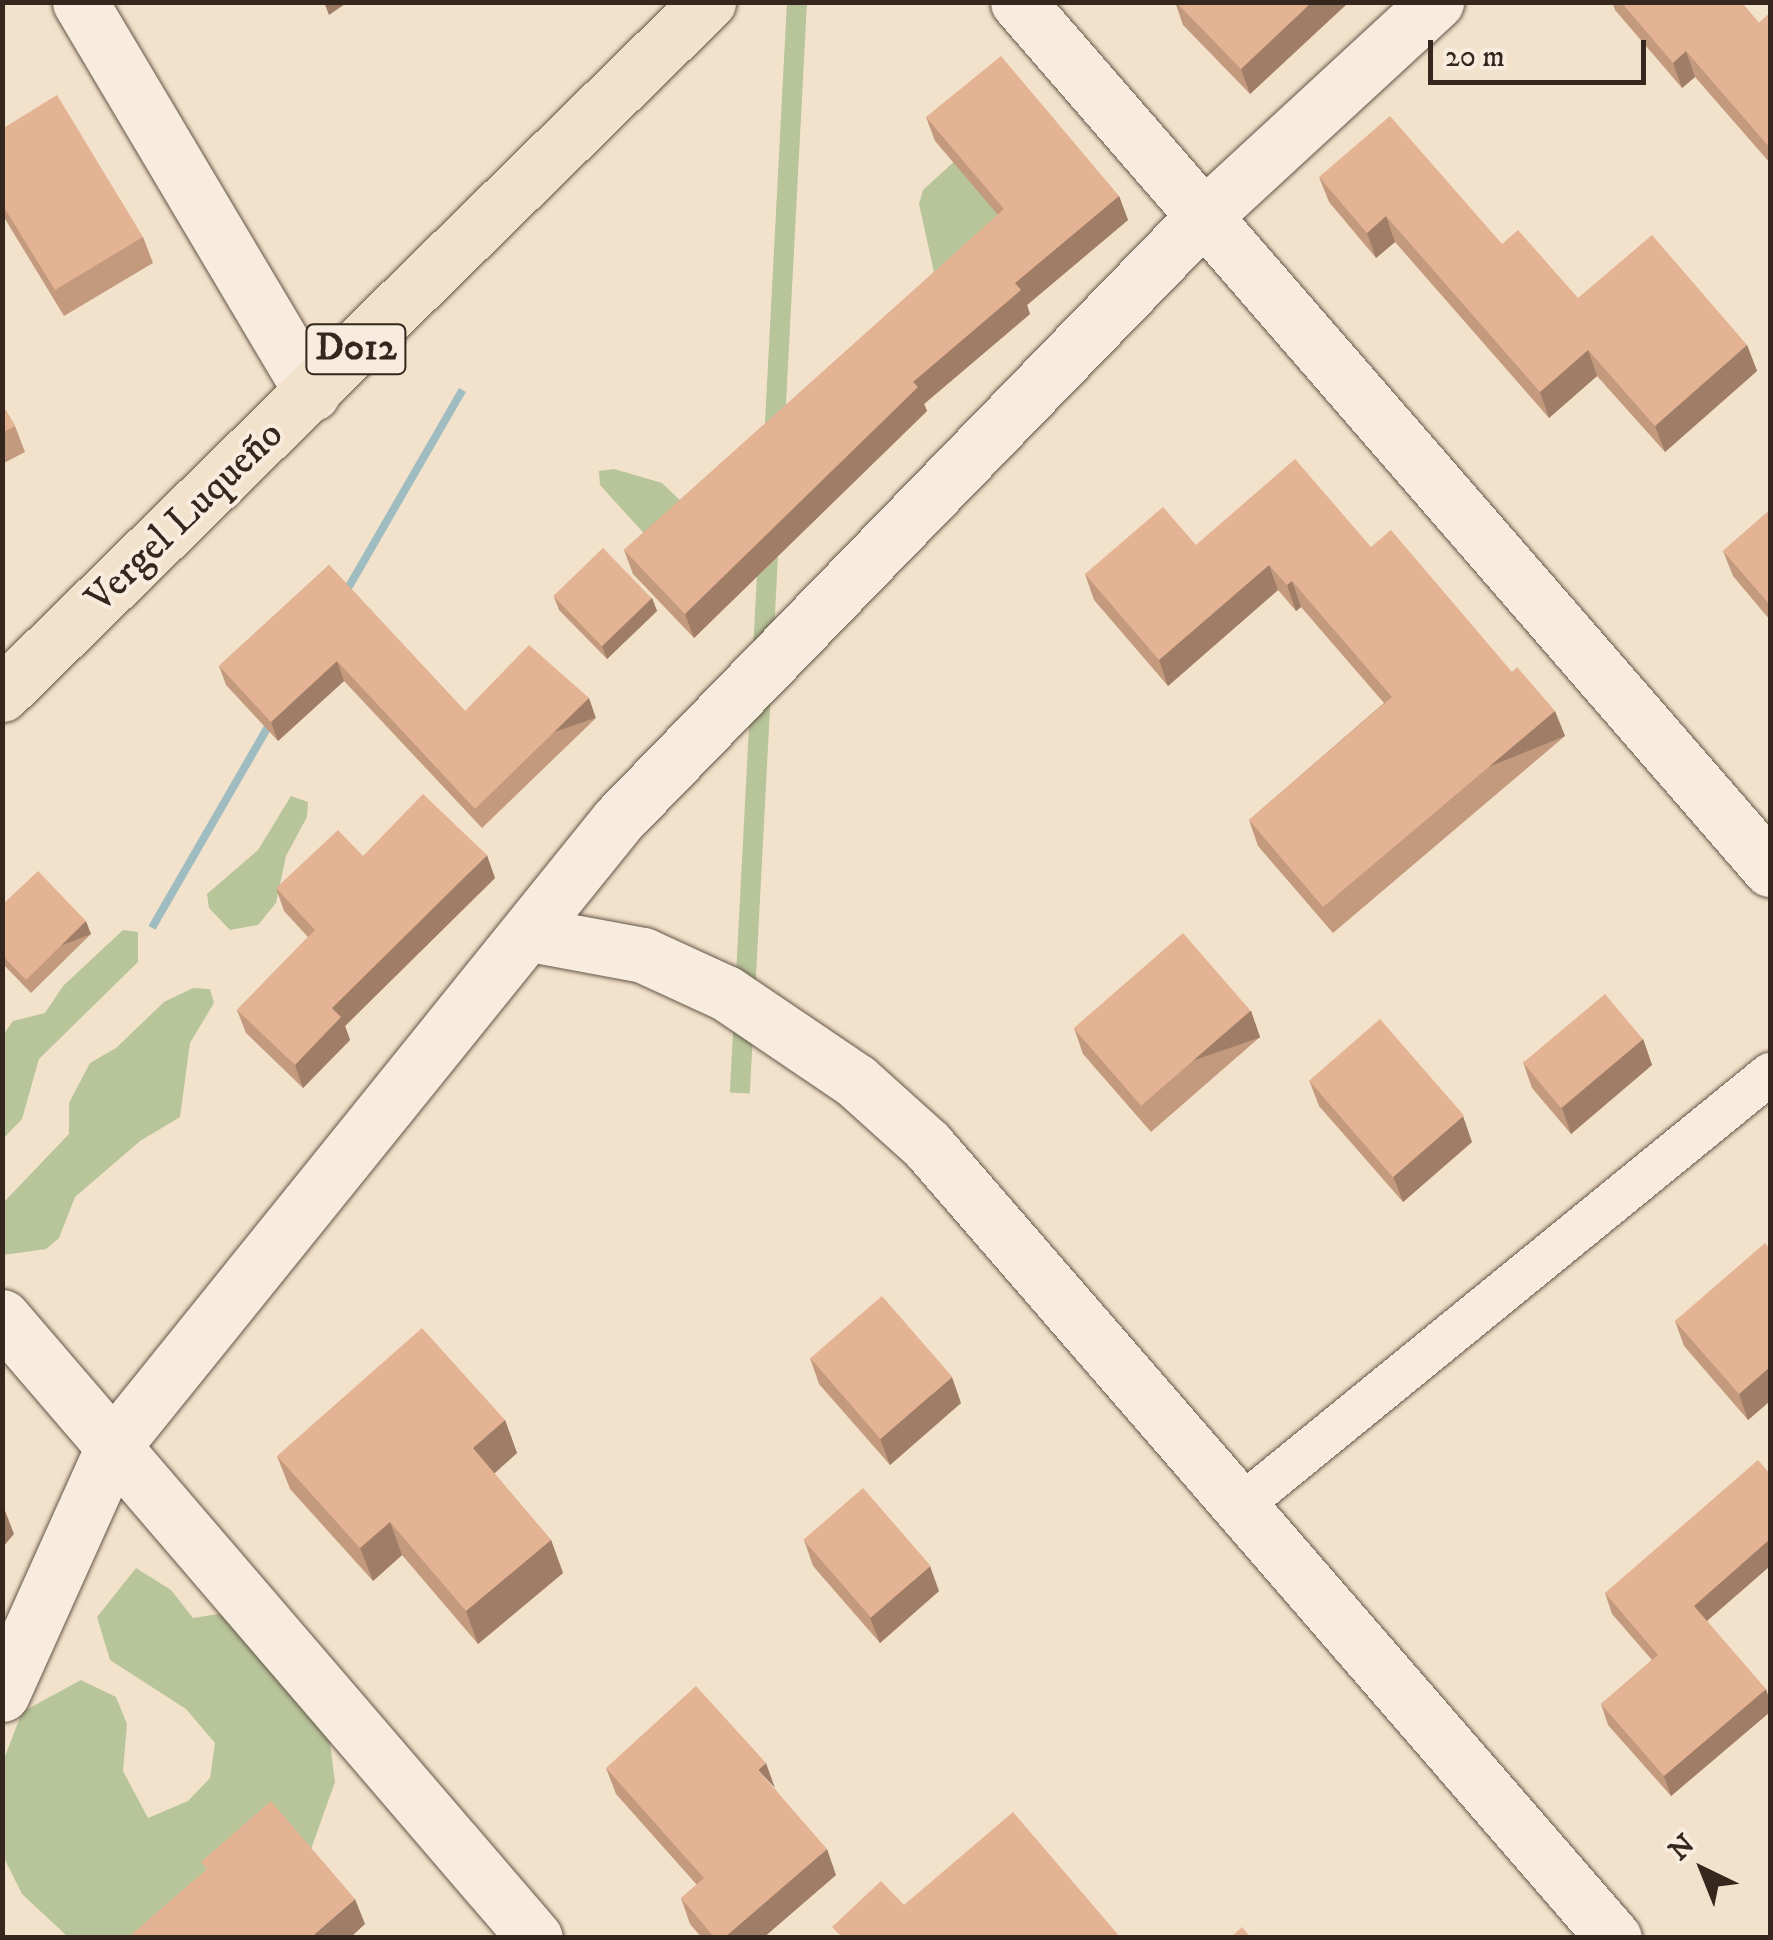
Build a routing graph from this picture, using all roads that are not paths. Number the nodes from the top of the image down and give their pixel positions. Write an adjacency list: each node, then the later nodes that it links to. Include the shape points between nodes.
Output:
1 (80, 2): 6 (street)
2 (708, 2): 6 (main road, Vergel Luqueño / D012)
3 (1018, 2): 5 (street)
4 (1436, 2): 5 (street)
5 (1204, 216): 8 (street); 9 (street, via 618,820)
6 (312, 393): 7 (main road, Vergel Luqueño / D012)
7 (2, 694)
8 (1770, 869)
9 (530, 934): 12 (street); 13 (street, via 644,955 726,993 856,1081 927,1145)
10 (1770, 1074): 13 (lane)
11 (2, 1317): 12 (street)
12 (114, 1445): 14 (street); 15 (street)
13 (1240, 1506): 16 (street)
14 (2, 1694)
15 (535, 1938)
16 (1614, 1938)

